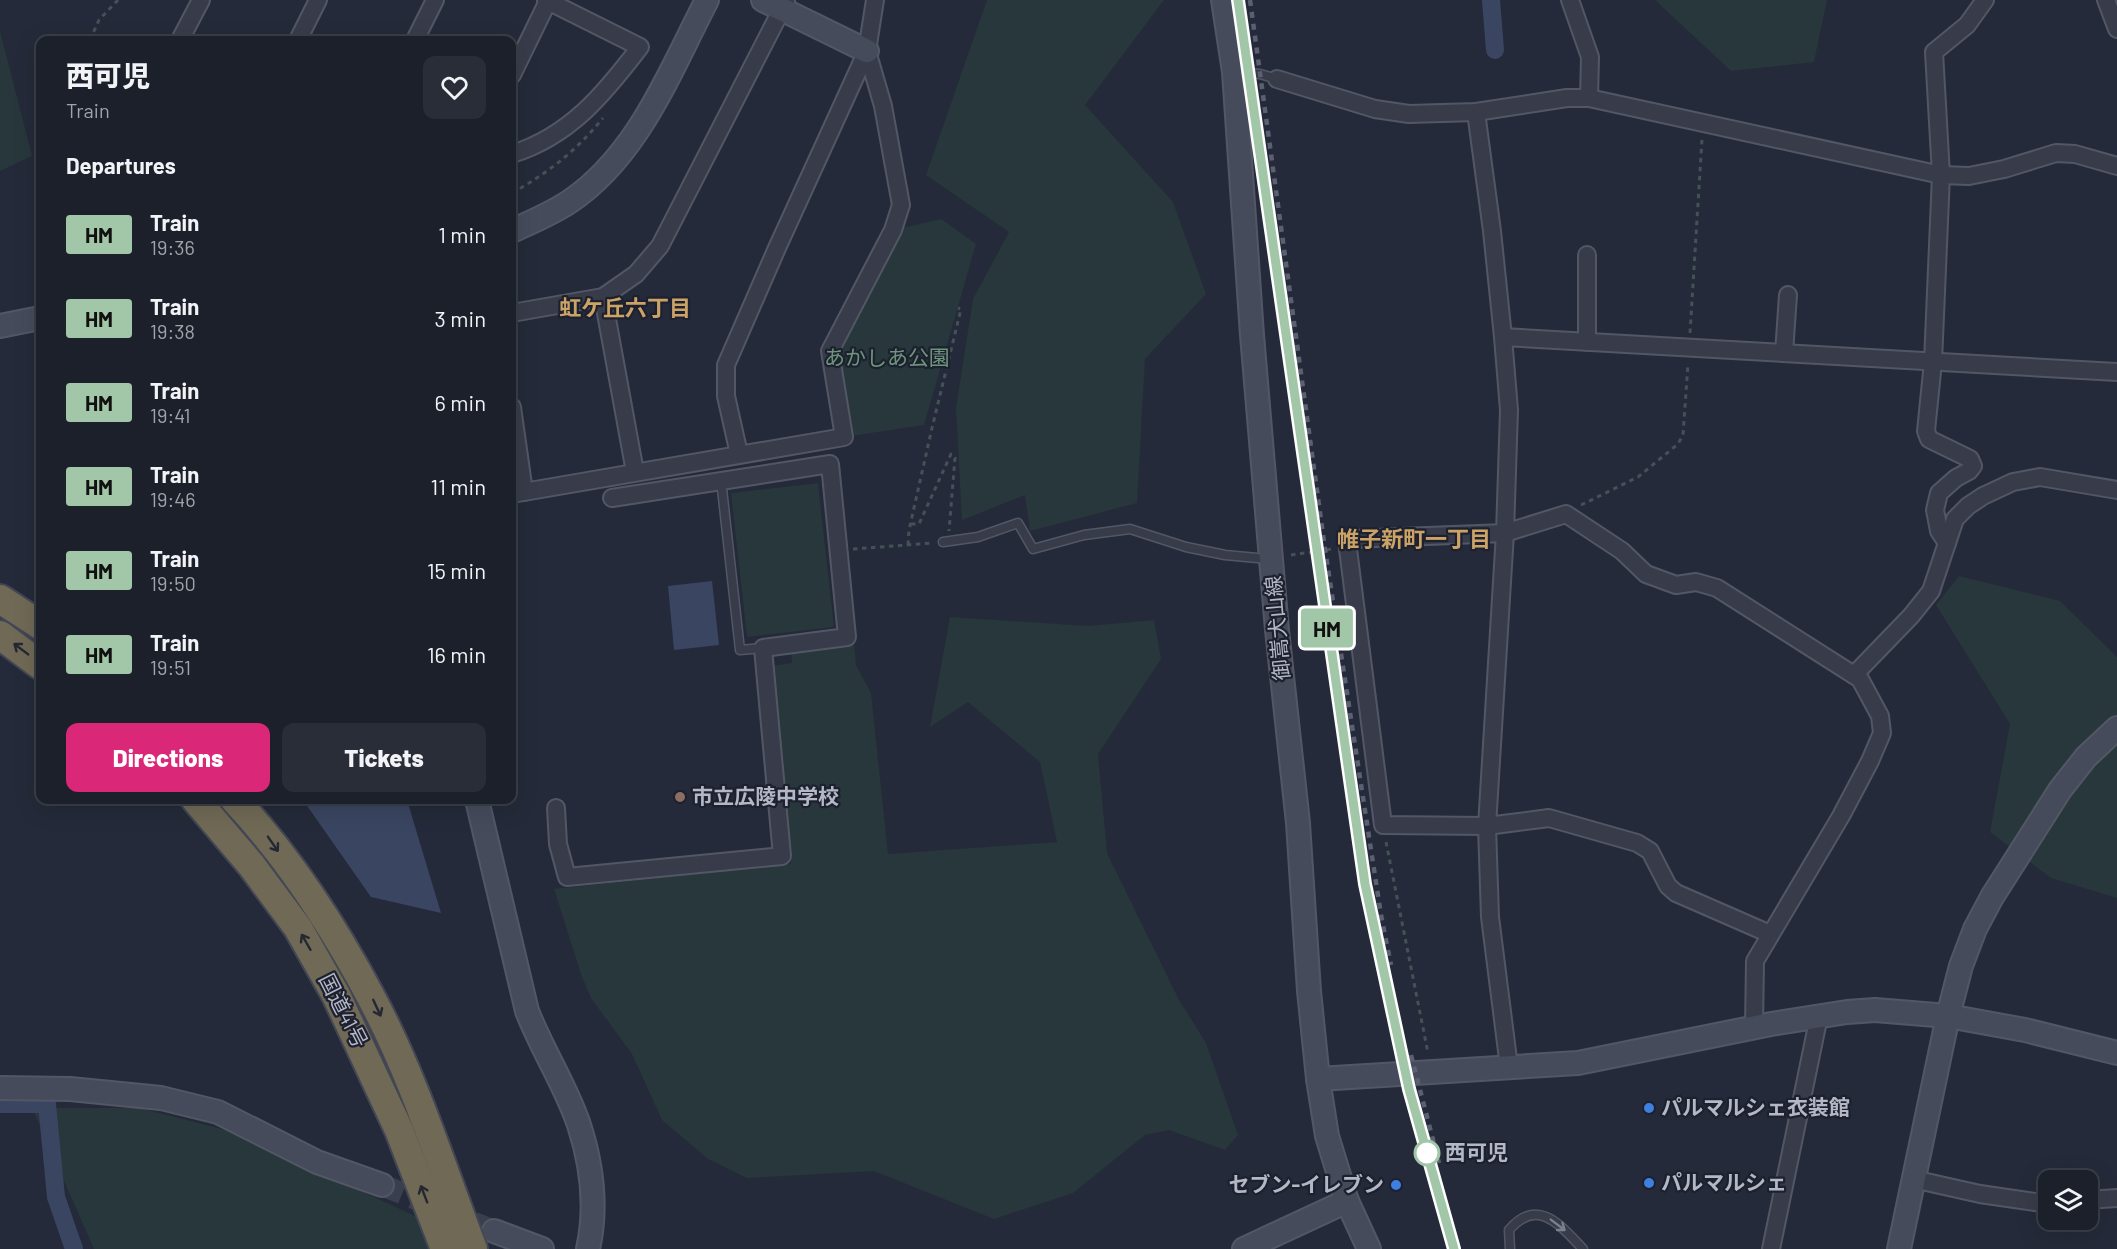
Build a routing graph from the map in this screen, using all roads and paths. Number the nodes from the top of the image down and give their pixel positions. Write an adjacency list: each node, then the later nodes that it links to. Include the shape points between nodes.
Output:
1 (118, 0): 14 (path, via 99,20)
2 (201, 0): 15 (street)
3 (318, 0): 16 (street)
4 (435, 0): 17 (street)
5 (707, 0): 27 (street, via 645,120 616,158 571,201)
6 (874, 0): 18 (street)
7 (1223, 0): 20 (street, 御嵩犬山線)
8 (1570, 0): 22 (street, via 1590,57)
9 (1985, 0): 26 (street, via 1967,25 1934,52)
10 (2106, 0): 13 (street)
11 (547, 1): 19 (street); 24 (street, via 640,47 590,108 557,134)
12 (777, 3): 18 (street); 30 (street, via 660,246 636,274)
13 (2117, 29)
14 (92, 36)
15 (182, 36)
16 (300, 36)
17 (417, 36)
18 (867, 51): 40 (street, via 726,364 726,396); 40 (street, via 883,106 901,205 893,230 830,351 844,437)
19 (516, 67)
20 (1234, 72): 21 (lane); 54 (street, 御嵩犬山線)
21 (1277, 79): 23 (street, via 1375,109 1409,114)
22 (1589, 98): 23 (street); 26 (street)
23 (1476, 112): 35 (street)
24 (516, 153)
25 (2117, 166): 26 (street, via 2056,153 1969,176)
26 (1941, 175): 38 (street)
27 (516, 229)
28 (1587, 255): 36 (street)
29 (1788, 295): 37 (street)
30 (603, 297): 32 (street); 42 (street)
31 (958, 308): 47 (path, via 962,309)
32 (516, 312)
33 (36, 319): 34 (street)
34 (0, 326)
35 (1503, 337): 36 (street); 48 (street, via 1509,410)
36 (1587, 342): 37 (street)
37 (1784, 353): 38 (street)
38 (1933, 362): 39 (street); 50 (street, via 1926,431 1929,439 1971,459 1973,466 1939,493 1935,510 1939,531)
39 (2117, 372)
40 (739, 454): 42 (street)
41 (516, 464): 45 (street)
42 (635, 472): 45 (street)
43 (721, 480): 46 (street); 53 (street, via 830,464); 58 (lane, via 740,650)
44 (2117, 490): 50 (street, via 2040,477 2013,482 1968,506 1955,519)
45 (518, 493)
46 (612, 498)
47 (911, 524): 49 (path, via 919,524 951,454 955,458); 51 (path)
48 (1505, 533): 52 (street, via 1350,539); 60 (street, via 1566,514 1622,551 1646,574 1676,585 1696,582 1717,588); 67 (street)
49 (945, 542): 51 (path); 54 (lane, via 978,537 1018,522 1033,549 1084,535 1130,529 1186,547)
50 (1947, 543): 60 (street, via 1931,591)
51 (908, 545): 53 (path)
52 (1348, 549): 54 (path, via 1316,550); 66 (street)
53 (842, 550): 58 (street, via 846,637)
54 (1271, 559): 75 (street, 御嵩犬山線, via 1298,823)
55 (0, 599): 56 (highway)
56 (36, 622)
57 (0, 636): 59 (highway, one-way to 57)
58 (763, 648): 65 (street, via 783,856 567,877 558,844)
59 (36, 661)
60 (1854, 675): 68 (street, via 1880,716 1882,733 1841,816)
61 (2117, 728): 70 (street, via 2060,790 1992,897 1961,966)
62 (199, 804): 84 (highway, 国道41号, one-way to 62, via 399,1130 336,995 298,928)
63 (239, 804): 83 (highway, 国道41号, one-way to 83, via 266,833 323,914 373,1000)
64 (478, 804): 86 (street, via 527,1011 579,1124 588,1160 593,1203)
65 (556, 808)
66 (1383, 825): 67 (street); 74 (path)
67 (1487, 826): 68 (street, via 1549,818 1637,843 1650,852 1668,886 1676,893); 73 (street, via 1490,917)
68 (1770, 934): 71 (street, via 1755,961)
69 (1819, 1016): 70 (street, via 1875,1010); 71 (street); 91 (street)
70 (1948, 1016): 72 (street); 77 (street)
71 (1754, 1028): 73 (street, via 1578,1063)
72 (2117, 1053)
73 (1509, 1067): 74 (street)
74 (1432, 1072): 75 (street)
75 (1318, 1079): 81 (street, 御嵩犬山線, via 1327,1136)
76 (0, 1088): 78 (street, via 70,1089 161,1098 218,1112 316,1162)
77 (1913, 1179): 82 (street); 92 (street)
78 (382, 1185)
79 (2117, 1198): 80 (street)
80 (2098, 1199)
81 (1347, 1201): 87 (street); 88 (street, 御嵩犬山線)
82 (2038, 1202)
83 (483, 1240): 85 (street)
84 (445, 1249)
85 (542, 1249)
86 (588, 1249)
87 (1244, 1249)
88 (1369, 1249)
89 (1510, 1249): 90 (lane, one-way to 90, via 1509,1230 1518,1220 1534,1214 1561,1226)
90 (1583, 1249)
91 (1771, 1249)
92 (1899, 1249)

